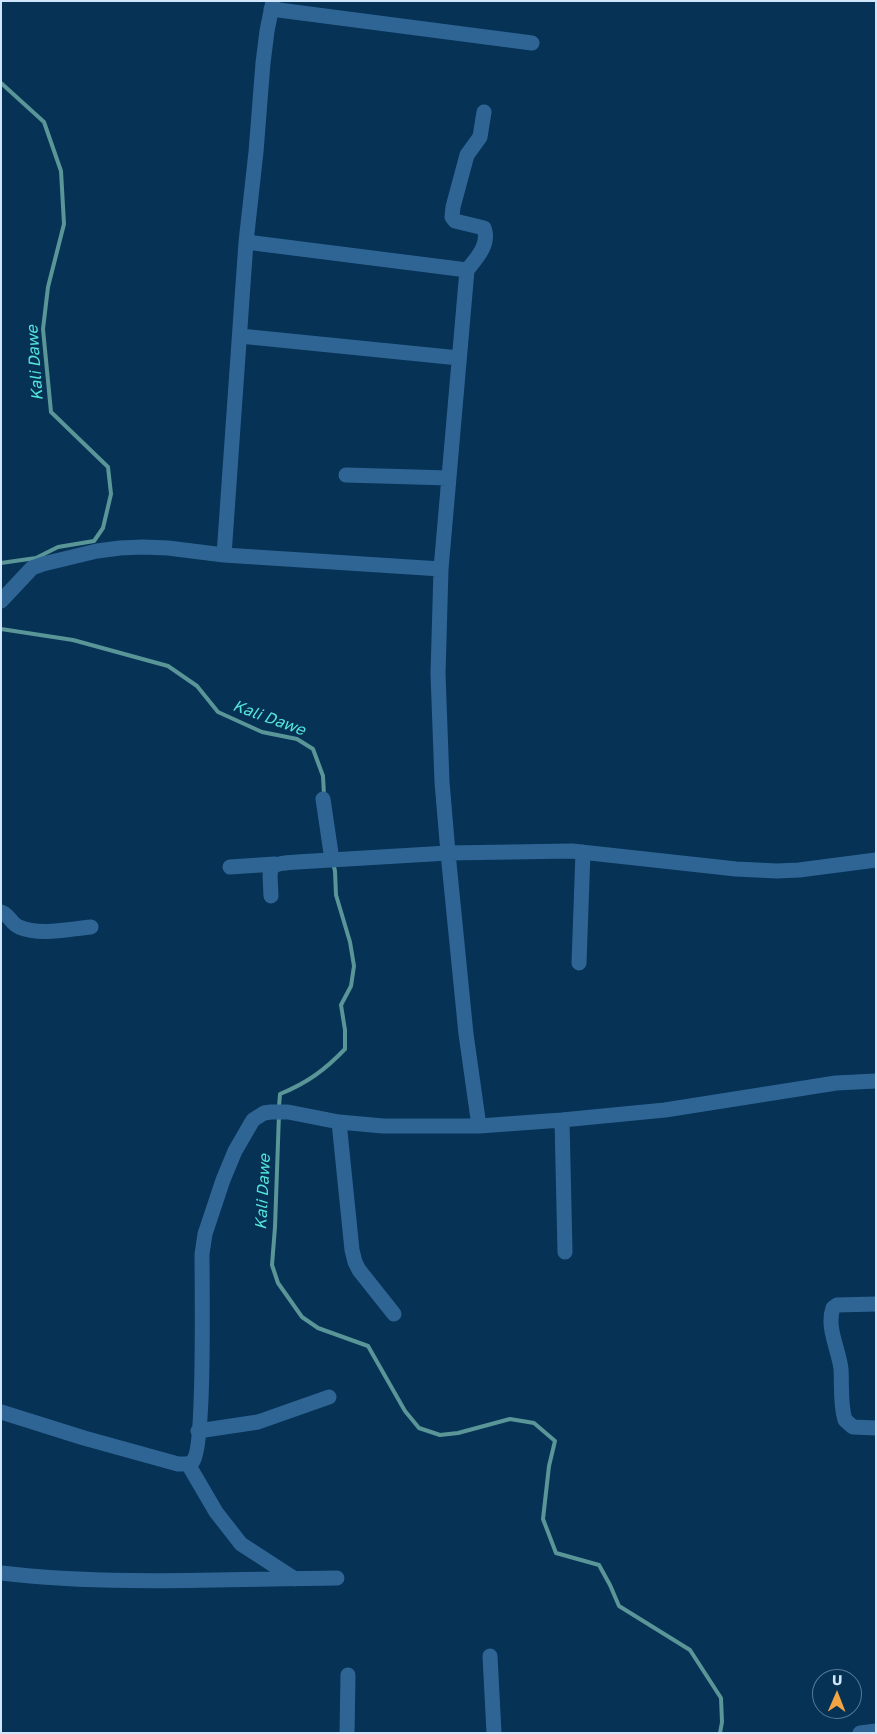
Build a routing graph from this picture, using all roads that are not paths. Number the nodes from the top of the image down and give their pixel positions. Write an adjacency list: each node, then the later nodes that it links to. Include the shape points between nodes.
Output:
1 (272, 5): 2 (street); 4 (street, via 263,63)
2 (532, 43)
3 (484, 112): 5 (street, via 480,137 467,155 453,207 454,221 485,229 480,254)
4 (246, 242): 5 (street); 6 (street)
5 (467, 270): 7 (street)
6 (240, 336): 7 (street); 10 (street)
7 (459, 358): 9 (street)
8 (346, 475): 9 (street)
9 (449, 478): 11 (street)
10 (224, 555): 11 (street); 12 (street, via 143,546 97,551 32,568)
11 (440, 570): 15 (street, via 439,731)
12 (5, 597)
13 (323, 800): 16 (street)
14 (583, 852): 15 (street); 17 (street, via 758,871 799,870); 23 (street)
15 (448, 853): 16 (street); 27 (street, via 466,1034)
16 (332, 860): 18 (street)
17 (876, 860)
18 (275, 864): 19 (street); 20 (street, via 270,871)
19 (230, 867)
20 (271, 896)
21 (1, 912): 22 (street, via 14,925 31,930)
22 (91, 927)
23 (579, 963)
24 (876, 1081): 25 (street, via 836,1083 665,1110)
25 (562, 1120): 27 (street); 28 (street)
26 (339, 1122): 27 (street, via 383,1126); 30 (street, via 355,1262); 34 (street, via 288,1112 264,1113 253,1120 235,1151 205,1234 202,1254)
27 (479, 1126)
28 (566, 1252)
29 (876, 1304): 33 (street, via 837,1305 831,1316 841,1370 845,1420 853,1427)
30 (394, 1314)
31 (329, 1397): 34 (street, via 258,1422)
32 (1, 1412): 35 (street, via 84,1438)
33 (876, 1428)
34 (198, 1431): 35 (street, via 194,1459)
35 (188, 1464): 38 (street, via 216,1512 241,1544)
36 (1, 1574): 38 (street, via 110,1580)
37 (337, 1578): 38 (street)
38 (295, 1579)
39 (490, 1656): 43 (street)
40 (348, 1675): 42 (street)
41 (876, 1731): 44 (street)
42 (348, 1733)
43 (494, 1733)
44 (860, 1733)

